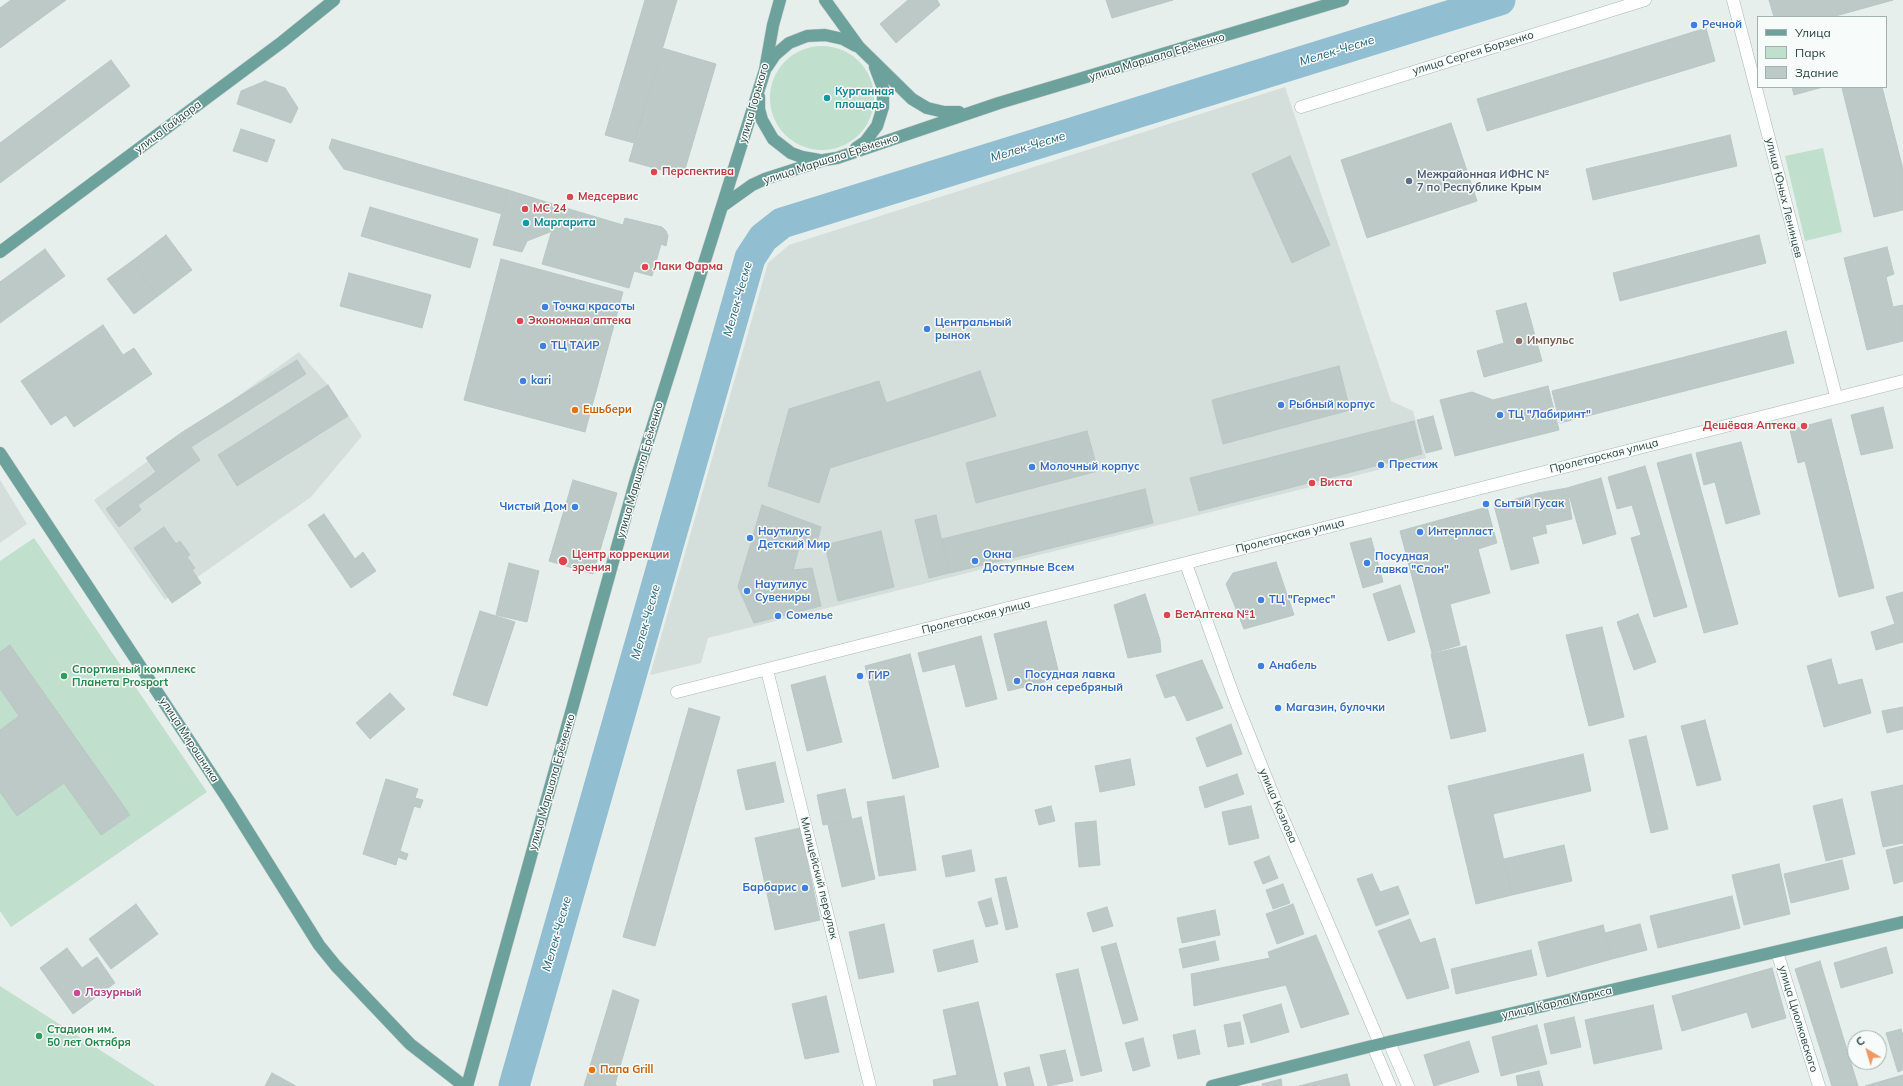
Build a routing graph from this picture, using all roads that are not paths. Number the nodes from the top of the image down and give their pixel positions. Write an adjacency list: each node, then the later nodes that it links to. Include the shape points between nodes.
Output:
1 (334, 0): 16 (main road, улица Гайдара)
2 (780, 0): 9 (main road, улица Горького, via 772,25)
3 (825, 0): 7 (main road, улица Маршала Ерёменко)
4 (1343, 0): 12 (main road, улица Маршала Ерёменко)
5 (1646, 0): 11 (street, улица Сергея Борзенко)
6 (1733, 0): 18 (street, улица Юных Ленинцев)
7 (859, 48): 8 (main road, улица Маршала Ерёменко); 9 (main road, via 843,39 825,35 807,36 775,55)
8 (872, 61): 12 (main road, улица Маршала Ерёменко, via 912,99 927,108 944,112); 13 (main road, via 883,88 883,108 877,126 865,142)
9 (765, 70): 10 (main road, улица Горького)
10 (759, 88): 14 (main road, via 759,109 773,139 791,153 813,160); 15 (main road, улица Горького)
11 (1301, 107)
12 (970, 112): 13 (main road, улица Маршала Ерёменко)
13 (849, 154): 14 (main road, улица Маршала Ерёменко)
14 (824, 160): 15 (main road, улица Маршала Ерёменко, via 765,179)
15 (724, 205): 27 (main road, улица Маршала Ерёменко, via 694,290 636,479)
16 (0, 252)
17 (1903, 380): 18 (street, Пролетарская улица)
18 (1836, 396): 20 (street, Пролетарская улица)
19 (0, 454): 26 (main road, улица Мирошника, via 229,801 319,945 410,1044)
20 (1186, 564): 21 (street, Пролетарская улица); 25 (street, улица Козлова, via 1273,795)
21 (767, 670): 22 (street, Пролетарская улица); 28 (street, Милицейский переулок)
22 (678, 692)
23 (1903, 922): 24 (main road, улица Карла Маркса)
24 (1777, 952): 25 (main road, улица Карла Маркса); 32 (street, улица Циолковского)
25 (1381, 1044): 29 (main road, улица Карла Маркса); 30 (street, улица Козлова); 31 (street, улица Козлова)
26 (464, 1086)
27 (467, 1086)
28 (870, 1086)
29 (1212, 1086)
30 (1390, 1086)
31 (1408, 1086)
32 (1818, 1086)

